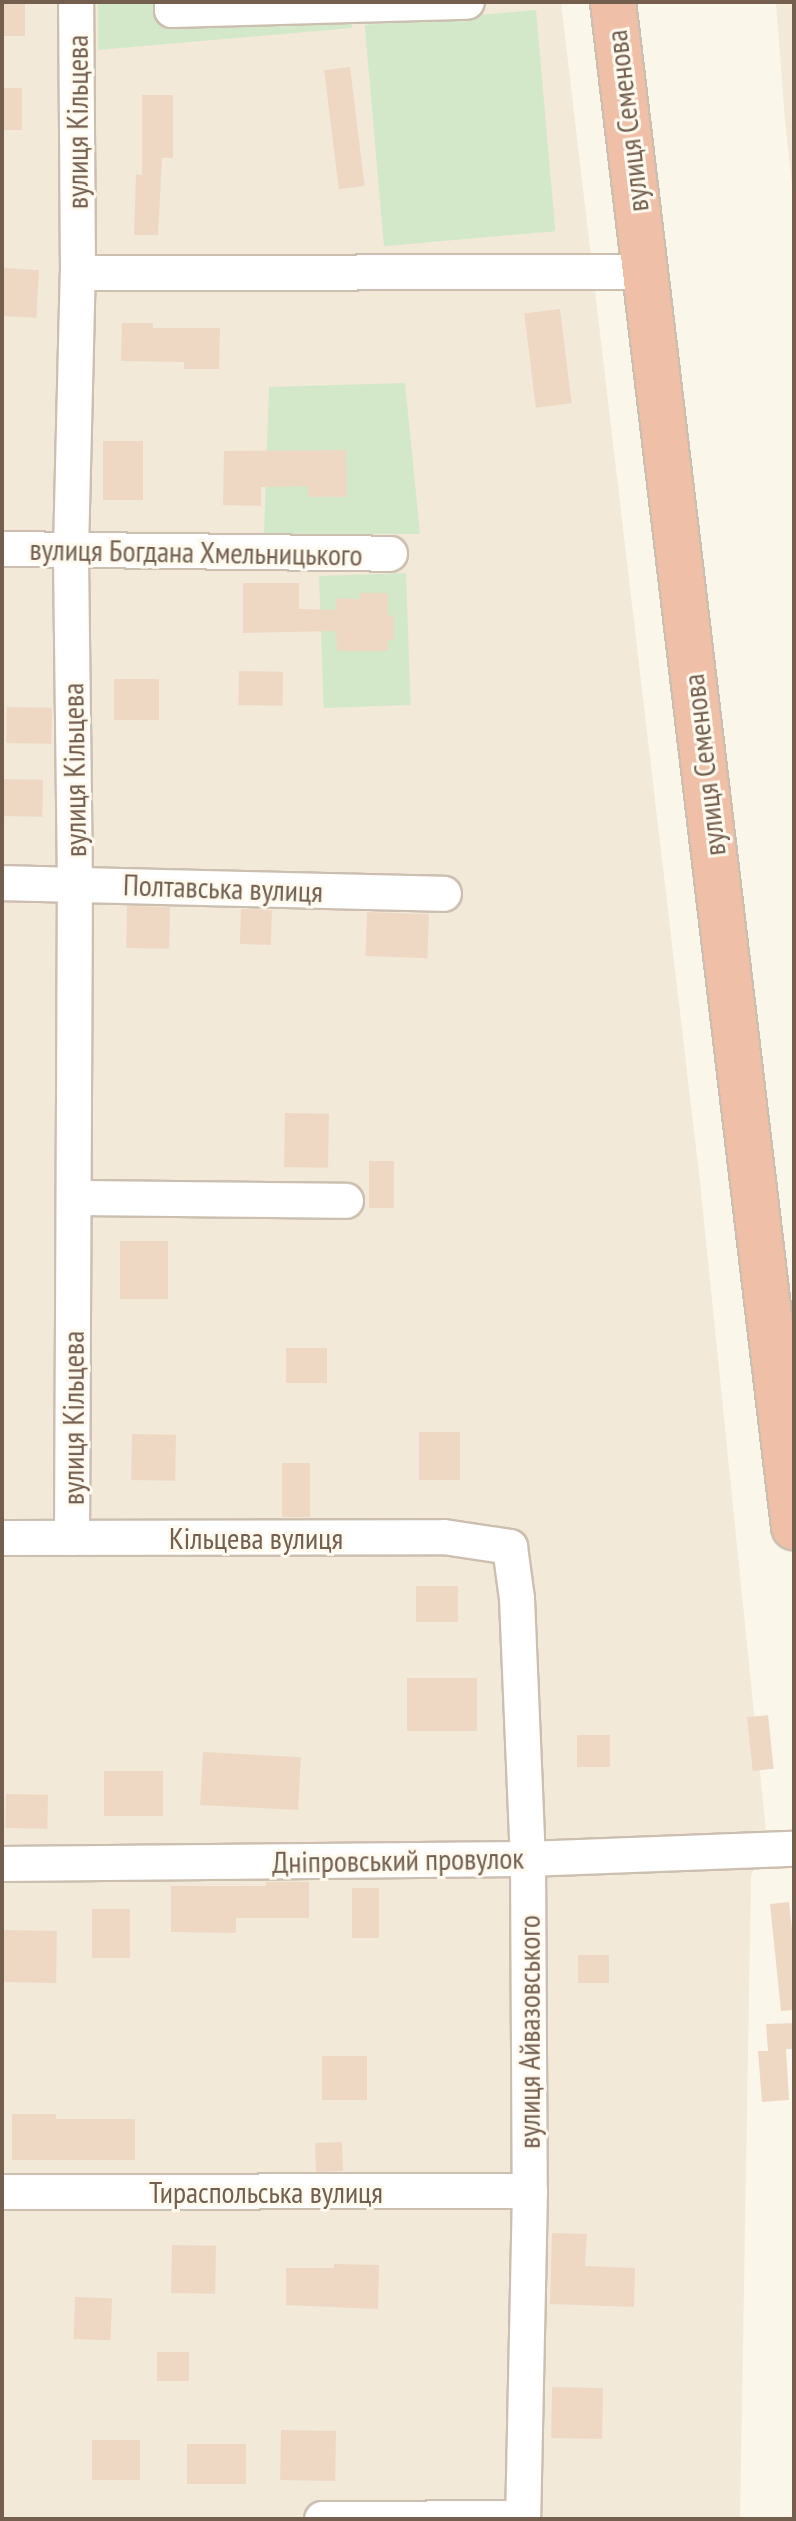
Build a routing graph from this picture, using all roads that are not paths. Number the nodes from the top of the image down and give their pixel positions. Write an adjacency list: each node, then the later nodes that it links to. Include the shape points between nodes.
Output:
1 (76, 2): 6 (street, вулиця Кільцева)
2 (172, 2): 3 (street, via 172,10)
3 (467, 2)
4 (613, 2): 5 (highway, вулиця Семенова)
5 (646, 272): 6 (street); 15 (highway, вулиця Семенова)
6 (78, 273): 8 (street, вулиця Кільцева)
7 (2, 549): 8 (street, вулиця Богдана Хмельницького)
8 (71, 550): 9 (street, вулиця Богдана Хмельницького); 11 (street, вулиця Кільцева)
9 (390, 554)
10 (2, 883): 11 (street, Полтавська вулиця)
11 (75, 884): 12 (street, Полтавська вулиця); 13 (street, вулиця Кільцева)
12 (444, 894)
13 (74, 1198): 14 (street); 17 (street, вулиця Кільцева)
14 (346, 1201)
15 (794, 1527)
16 (2, 1538): 17 (street, Кільцева вулиця)
17 (72, 1538): 18 (street, Кільцева вулиця, via 444,1537)
18 (510, 1547): 20 (street, вулиця Айвазовського)
19 (794, 1849): 20 (street, Дніпровський провулок)
20 (528, 1859): 21 (street, Дніпровський провулок); 22 (street, вулиця Айвазовського)
21 (2, 1864)
22 (530, 2191): 23 (street, Тираспольська вулиця); 24 (street, вулиця Айвазовського)
23 (2, 2192)
24 (523, 2518): 25 (street)
25 (322, 2519)

